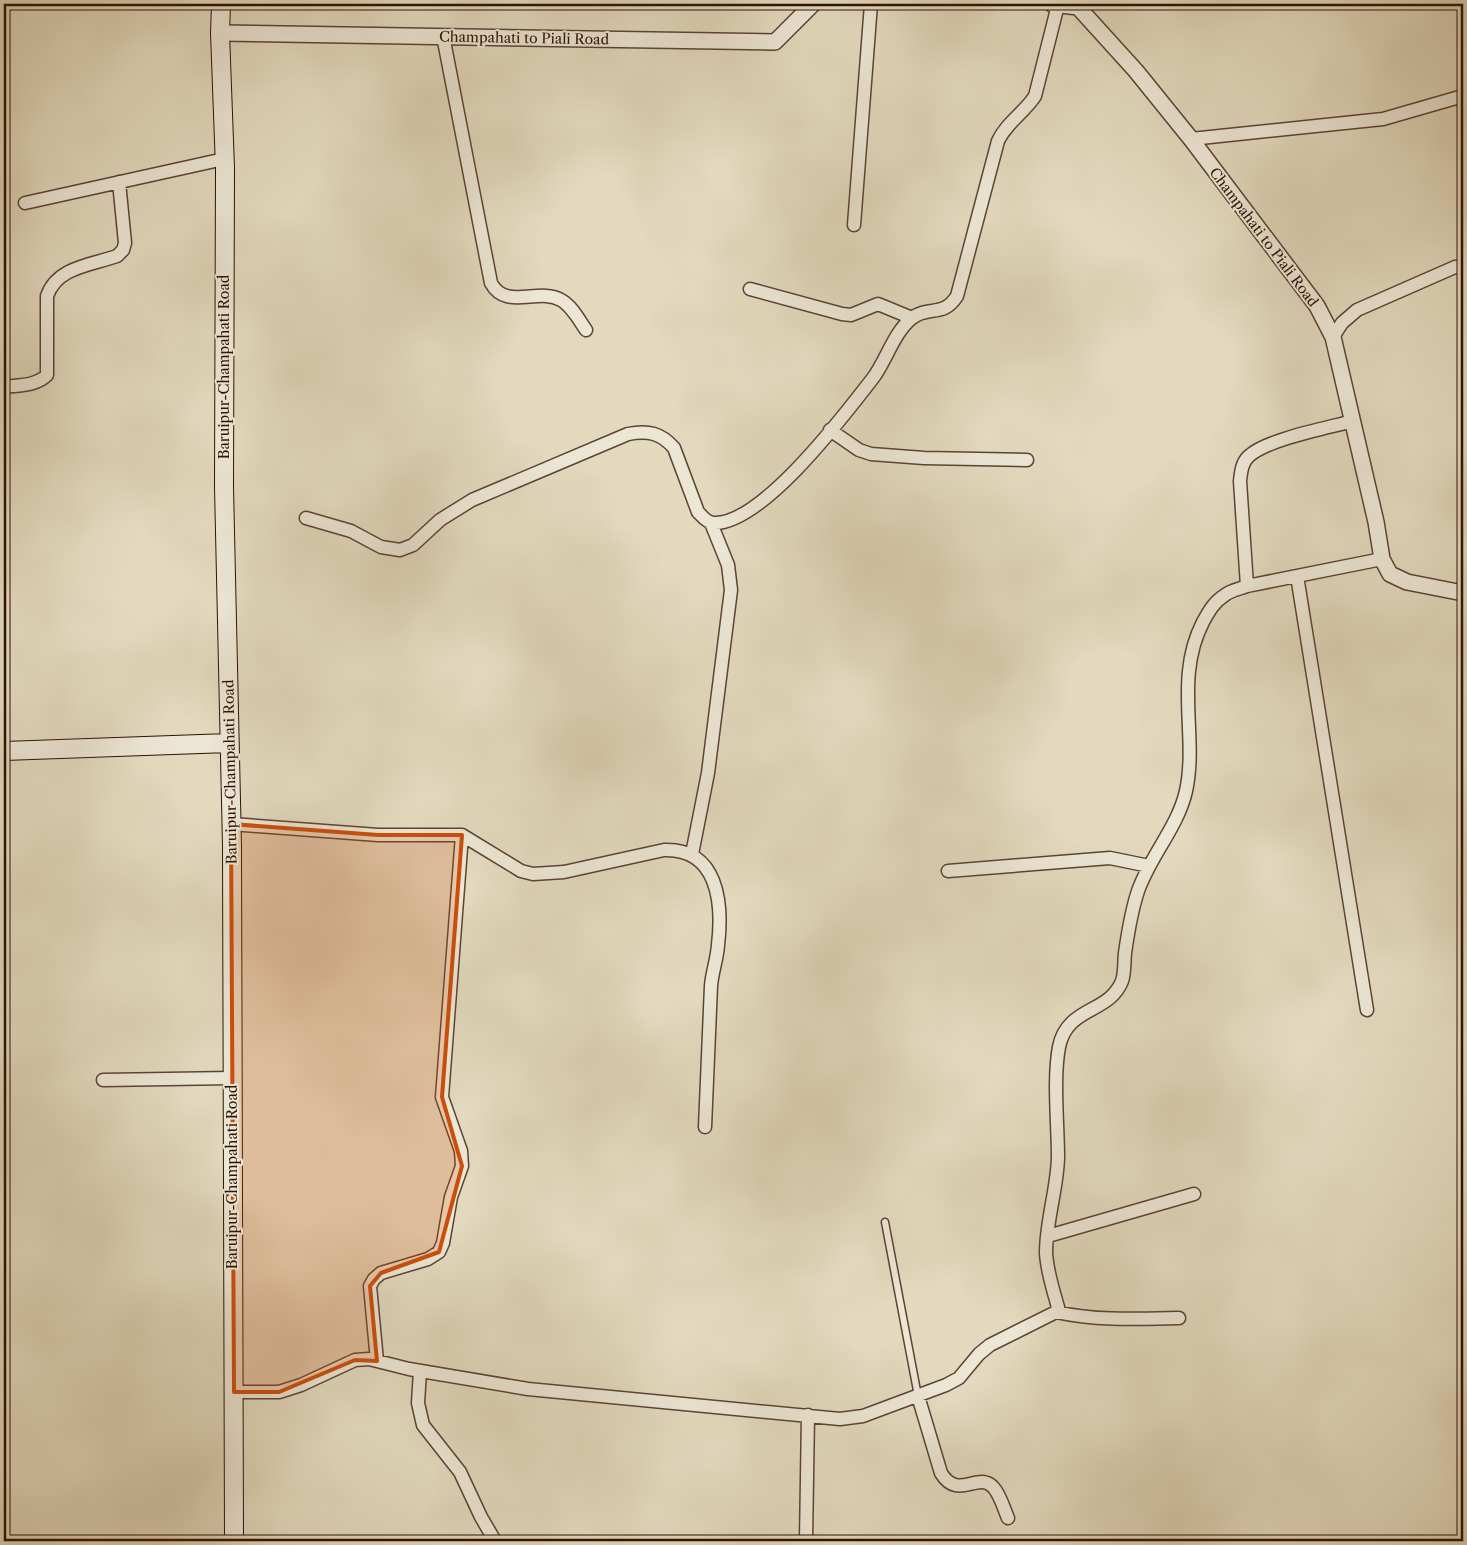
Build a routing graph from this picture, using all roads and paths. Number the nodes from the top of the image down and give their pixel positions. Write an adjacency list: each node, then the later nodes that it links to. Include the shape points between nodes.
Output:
1 (221, 4): 6 (main road, Baruipur-Champahati Road)
2 (813, 4): 7 (street, Champahati to Piali Road, via 774,42)
3 (871, 4): 13 (street)
4 (1055, 4): 5 (street, Champahati to Piali Road); 16 (street, via 1035,96 1029,106 1010,122 998,142 958,296 944,310)
5 (1080, 5): 9 (street, Champahati to Piali Road)
6 (220, 33): 7 (street, Champahati to Piali Road); 10 (main road, Baruipur-Champahati Road)
7 (443, 36): 17 (street, via 491,283 503,297 560,299)
8 (1463, 96): 9 (street, via 1382,119)
9 (1191, 139): 18 (street, Champahati to Piali Road, via 1317,306)
10 (224, 159): 11 (street); 29 (main road, Baruipur-Champahati Road, via 224,487)
11 (119, 182): 12 (street); 19 (street, via 123,250 117,256 69,271 50,287 47,296 47,375 34,383)
12 (25, 203)
13 (854, 225)
14 (1463, 266): 18 (street, via 1357,310 1342,323)
15 (750, 289): 16 (street, via 842,314 851,315 878,304)
16 (912, 318): 21 (street, via 874,378)
17 (586, 330)
18 (1333, 337): 20 (street, Champahati to Piali Road)
19 (4, 387)
20 (1353, 421): 25 (street, Champahati to Piali Road); 27 (street, via 1266,445 1248,456 1242,466 1240,481)
21 (830, 430): 22 (street, via 871,454); 24 (street, via 777,490 739,515)
22 (1026, 460)
23 (306, 518): 24 (street, via 351,530 382,547 400,550 412,545 440,520 472,500 644,430 667,440 674,448 698,512)
24 (711, 523): 33 (street, via 728,565 731,590 708,773)
25 (1382, 558): 26 (street); 28 (street, Champahati to Piali Road, via 1390,574 1407,582)
26 (1297, 576): 27 (street); 36 (street)
27 (1247, 586): 34 (street, via 1227,593 1213,604 1198,634 1190,666 1186,793)
28 (1463, 593)
29 (229, 742): 30 (main road); 31 (main road, Baruipur-Champahati Road)
30 (4, 751)
31 (231, 824): 32 (street, via 378,835); 37 (main road, Baruipur-Champahati Road)
32 (462, 835): 33 (street, via 521,871 534,874 564,872 664,850 679,849); 45 (street, via 442,1097 461,1151 462,1166 438,1252 428,1259 381,1273 370,1286)
33 (692, 854): 39 (street, via 702,861 711,876 720,921 712,979)
34 (1150, 866): 35 (street, via 1110,858); 42 (street, via 1138,890 1129,923 1122,980 1114,994 1074,1019 1062,1034 1058,1049 1058,1159)
35 (948, 871)
36 (1367, 1010)
37 (232, 1078): 38 (street); 47 (main road, Baruipur-Champahati Road)
38 (103, 1080)
39 (706, 1127)
40 (1194, 1194): 42 (street)
41 (885, 1222): 48 (lane)
42 (1048, 1236): 43 (street, via 1048,1271 1058,1307)
43 (1056, 1312): 44 (street, via 1092,1319); 48 (street, via 990,1345 978,1354 960,1378)
44 (1179, 1318)
45 (377, 1361): 46 (street); 47 (street, via 355,1360 279,1392)
46 (420, 1371): 49 (street, via 528,1389); 52 (street, via 418,1403 423,1425 460,1472 481,1518)
47 (234, 1392): 51 (main road, Baruipur-Champahati Road)
48 (918, 1396): 49 (street, via 863,1416 840,1419); 50 (street, via 946,1481 961,1487 988,1483 994,1488)
49 (808, 1415): 53 (street)
50 (1008, 1518)
51 (234, 1541)
52 (496, 1541)
53 (806, 1541)

